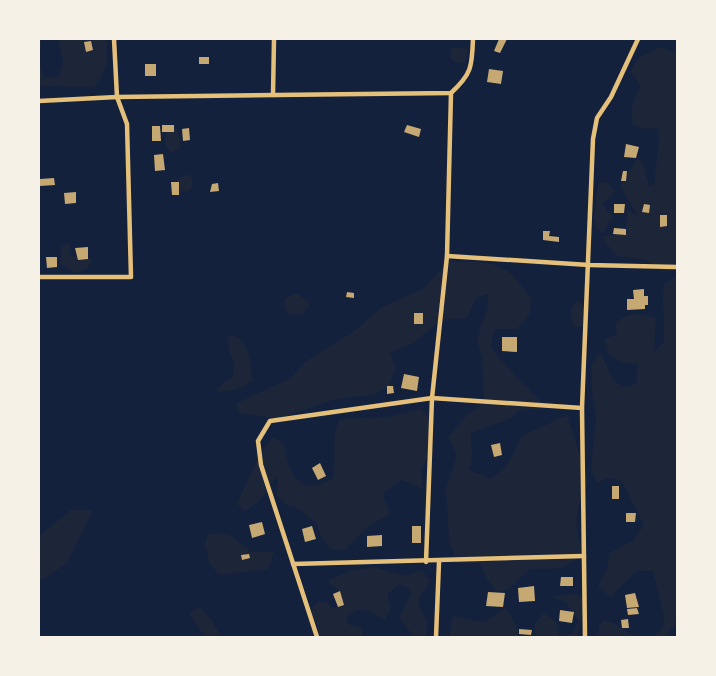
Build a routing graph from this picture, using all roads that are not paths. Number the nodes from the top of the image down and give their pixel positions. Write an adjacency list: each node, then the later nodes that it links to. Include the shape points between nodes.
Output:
1 (114, 39): 7 (street)
2 (274, 39): 6 (street)
3 (473, 39): 5 (street, via 472,66 466,80)
4 (638, 39): 10 (street, via 611,97 597,118 593,139)
5 (451, 93): 6 (street); 9 (street)
6 (273, 95): 7 (street)
7 (117, 97): 8 (street); 12 (street, via 127,124 131,276)
8 (39, 101)
9 (447, 256): 10 (street); 13 (street)
10 (589, 265): 11 (street); 14 (street)
11 (677, 267)
12 (39, 277)
13 (432, 398): 14 (street); 16 (street); 18 (street, via 270,421 258,441 261,465)
14 (582, 408): 15 (street)
15 (584, 556): 17 (street); 21 (street)
16 (426, 562): 17 (street); 18 (street)
17 (440, 562): 20 (street)
18 (294, 564): 19 (street)
19 (317, 637)
20 (436, 637)
21 (585, 637)

